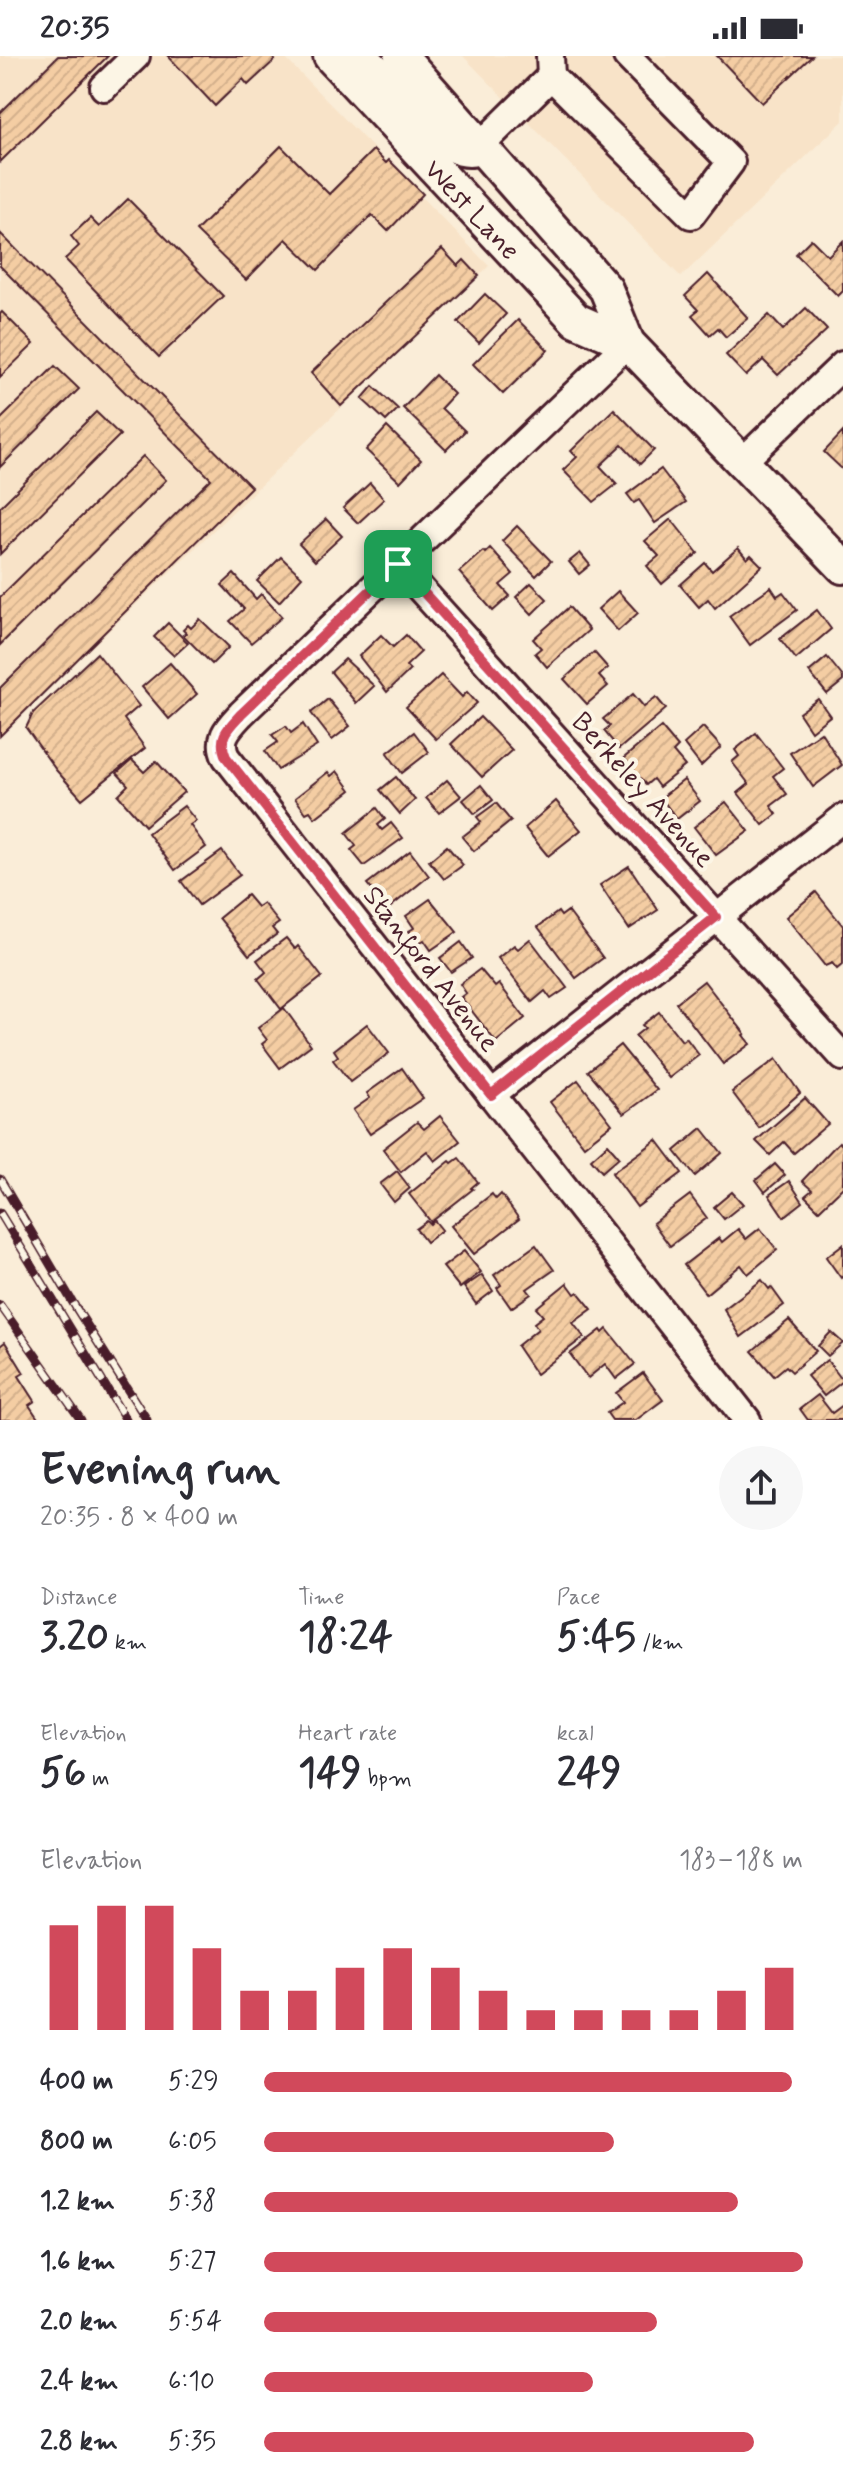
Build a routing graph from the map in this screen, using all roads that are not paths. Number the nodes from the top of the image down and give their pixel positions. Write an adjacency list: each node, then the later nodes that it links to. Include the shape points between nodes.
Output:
1 (136, 56): 7 (street)
2 (330, 56): 9 (main road, West Lane, via 576,320)
3 (361, 56): 8 (main road, via 443,139 465,150)
4 (401, 56): 8 (main road, West Lane)
5 (627, 56): 6 (street, via 731,162 691,215)
6 (550, 66): 8 (street)
7 (104, 87)
8 (480, 146): 9 (main road, West Lane, via 606,289)
9 (628, 343): 11 (main road, West Lane); 12 (street)
10 (843, 365): 11 (street)
11 (741, 463): 13 (main road, West Lane)
12 (398, 564): 15 (street, Berkeley Avenue); 17 (street, Stanford Avenue, via 241,714 222,741 226,757)
13 (843, 567)
14 (843, 818): 15 (street)
15 (716, 917): 16 (street, Berkeley Avenue); 17 (street)
16 (843, 1057)
17 (491, 1095): 18 (street, Stanford Avenue)
18 (747, 1420)

